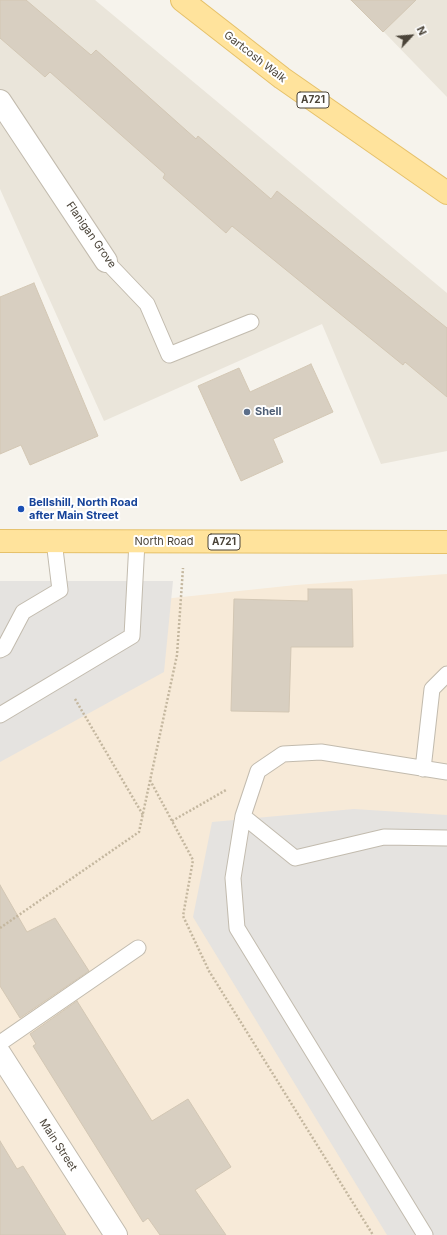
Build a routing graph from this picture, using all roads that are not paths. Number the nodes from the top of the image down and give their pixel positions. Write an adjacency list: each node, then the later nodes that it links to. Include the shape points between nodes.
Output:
1 (182, 0): 3 (main road, Gartcosh Walk / A721, via 282,78)
2 (0, 102): 4 (street, Flanigan Grove)
3 (447, 193)
4 (106, 261): 5 (lane, Flanigan Grove, via 147,304 169,355)
5 (251, 322)
6 (0, 541): 7 (main road, North Road / A721)
7 (54, 541): 8 (main road, North Road / A721); 10 (lane, via 60,590 23,612 4,648)
8 (137, 542): 9 (main road, North Road / A721); 12 (lane, via 132,636)
9 (447, 542)
10 (0, 650)
11 (447, 674): 13 (lane, via 432,689)
12 (0, 714)
13 (422, 769): 14 (lane); 15 (lane, via 320,752 283,754 258,771)
14 (447, 772)
15 (243, 816): 16 (lane, via 295,858 384,837); 21 (lane, via 233,878 237,928)
16 (447, 838)
17 (138, 948): 18 (lane)
18 (0, 1042)
19 (0, 1054): 20 (street, Main Street)
20 (116, 1235)
21 (425, 1235)

